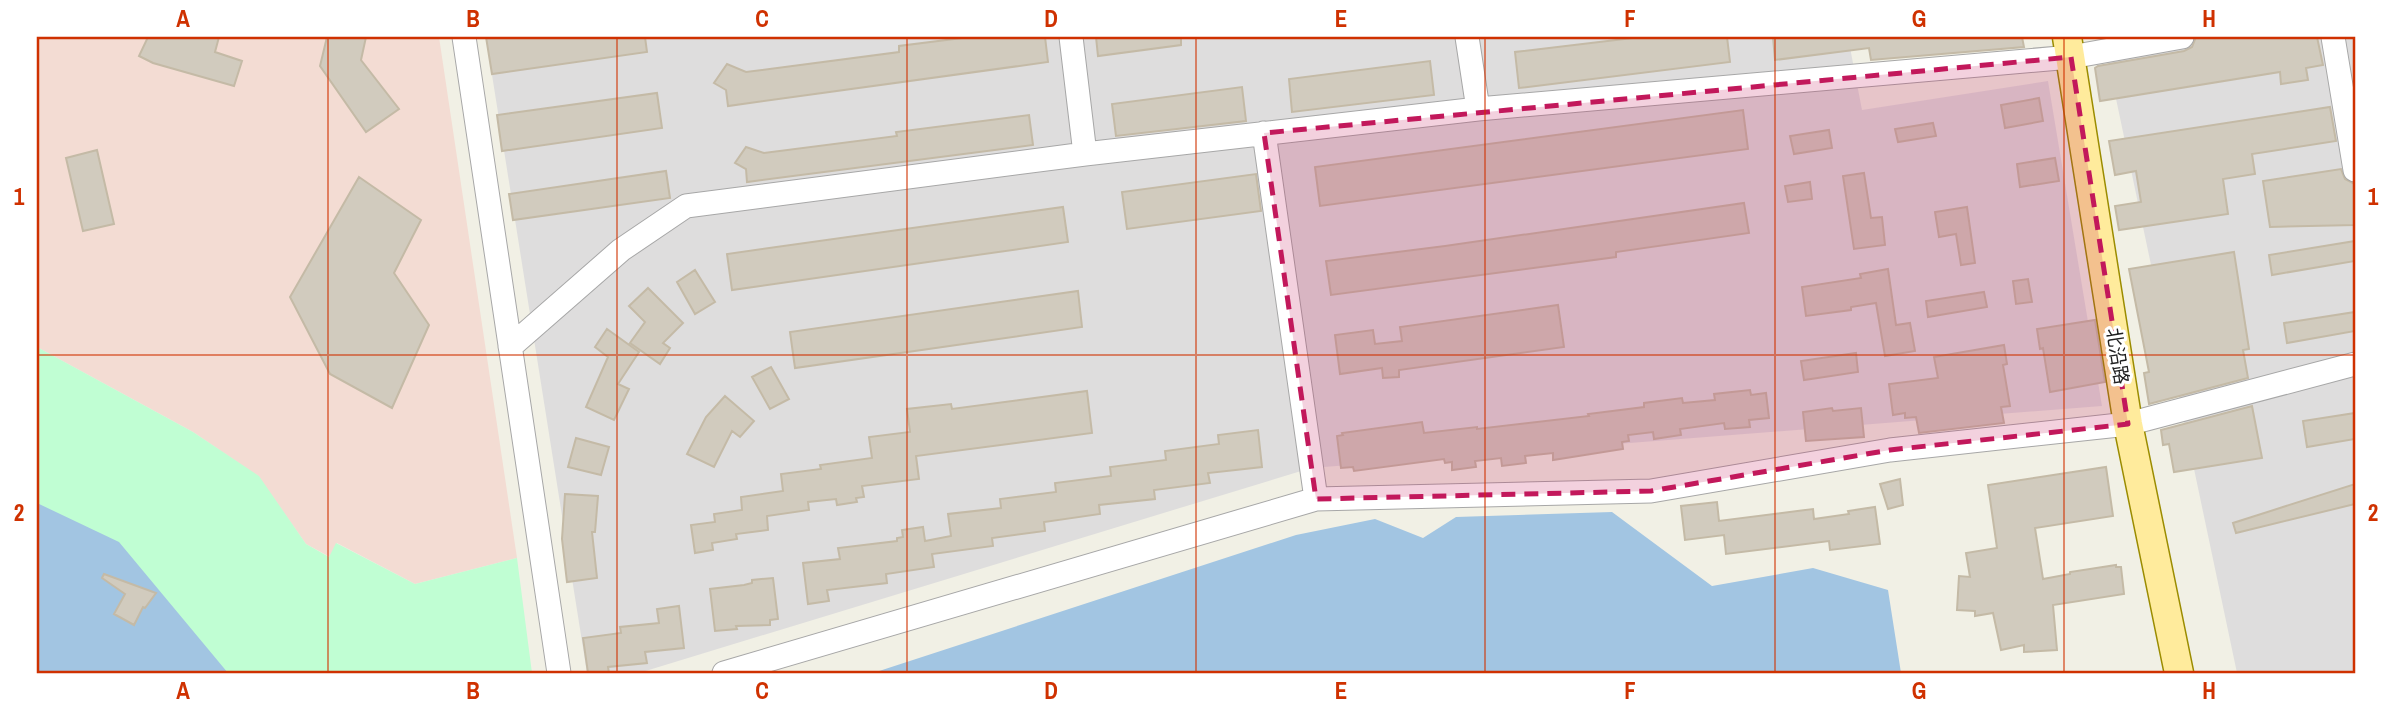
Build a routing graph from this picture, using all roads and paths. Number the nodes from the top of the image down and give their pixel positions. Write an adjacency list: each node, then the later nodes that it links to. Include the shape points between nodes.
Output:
1 (464, 37): 11 (street)
2 (1071, 37): 9 (street)
3 (1467, 37): 7 (street)
4 (2182, 37): 6 (street)
5 (2333, 37): 10 (street)
6 (2069, 47): 7 (street); 13 (main road, 北沿路)
7 (1478, 110): 8 (street)
8 (1264, 133): 9 (street); 14 (street)
9 (1085, 154): 11 (street, via 686,206 621,250)
10 (2355, 170)
11 (510, 347): 15 (street)
12 (2355, 364): 13 (street)
13 (2128, 424): 14 (street, via 1890,450 1651,491); 17 (main road, 北沿路)
14 (1316, 499): 16 (street)
15 (559, 673)
16 (724, 673)
17 (2179, 673)

